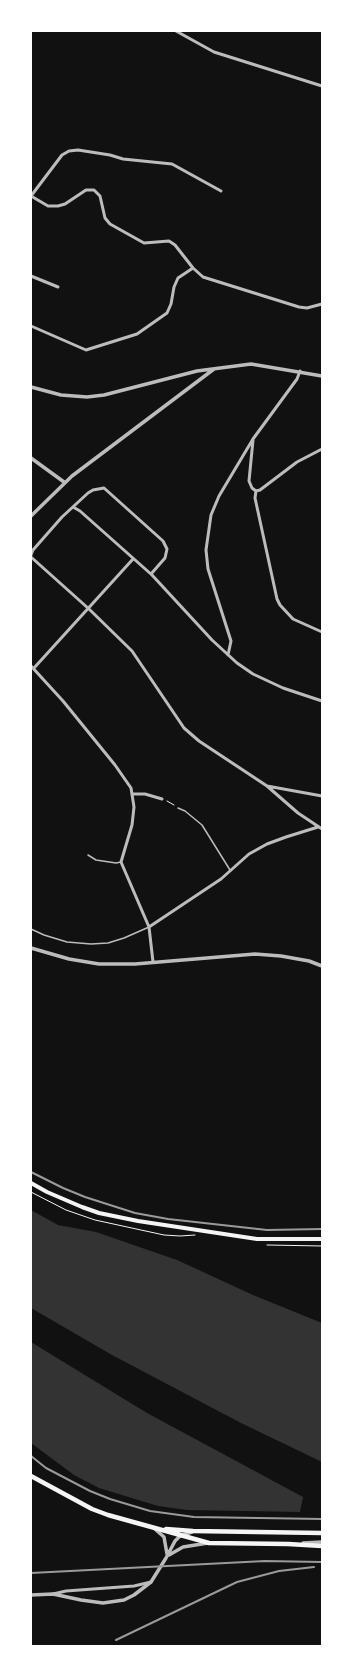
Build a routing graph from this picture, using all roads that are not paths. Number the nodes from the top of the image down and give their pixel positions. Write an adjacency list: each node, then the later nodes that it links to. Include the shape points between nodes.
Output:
1 (176, 31): 2 (street, via 214,52)
2 (322, 86)
3 (221, 191): 4 (street, via 172,164 123,159 78,150 62,155)
4 (31, 196): 5 (street, via 48,206 58,206 86,190 94,190 100,196 105,218 110,224 144,243 169,241)
5 (193, 268): 8 (street, via 203,277 299,307 307,308); 9 (street, via 178,278 167,313 142,330 123,338 86,350)
6 (31, 276): 7 (street)
7 (58, 287)
8 (322, 304)
9 (31, 326)
10 (215, 369): 11 (street, via 251,364); 13 (street, via 197,371 104,396 61,395); 17 (street)
11 (300, 371): 12 (street); 14 (street, via 297,379)
12 (322, 376)
13 (31, 387)
14 (253, 439): 18 (street, via 249,481); 26 (street, via 219,496 208,527 208,569 231,641)
15 (322, 449): 18 (street, via 297,462)
16 (31, 458): 17 (street)
17 (64, 482): 20 (street)
18 (256, 491): 25 (street, via 255,498 280,605 293,619)
19 (73, 507): 21 (street, via 32,550); 22 (street); 23 (street, via 93,490 104,488 163,541 167,549 165,558)
20 (31, 516)
21 (31, 556): 24 (street)
22 (133, 559): 23 (street); 24 (street)
23 (151, 574): 26 (street)
24 (89, 609): 27 (street); 30 (street, via 132,651 184,728)
25 (322, 632)
26 (228, 654): 29 (street, via 253,674 283,688)
27 (33, 667): 28 (lane); 31 (street, via 115,765)
28 (31, 671)
29 (322, 701)
30 (267, 786): 32 (street); 35 (street)
31 (133, 794): 33 (street, via 145,794); 38 (street, via 132,825)
32 (322, 796)
33 (162, 799)
34 (178, 808): 39 (lane, via 202,825)
35 (318, 827): 36 (street); 39 (street, via 267,844 249,854)
36 (322, 829)
37 (88, 855): 38 (lane, via 96,860)
38 (121, 862): 40 (street)
39 (231, 871): 40 (street)
40 (149, 927): 41 (lane, via 108,943 91,944 67,942); 43 (street)
41 (31, 929)
42 (31, 948): 43 (street, via 82,962)
43 (153, 962): 44 (street, via 255,954 288,957)
44 (322, 966)
45 (31, 1183): 46 (main road, via 82,1207 138,1220 257,1239)
46 (322, 1239)
47 (31, 1476): 48 (main road, via 92,1509)
48 (154, 1528): 49 (main road); 51 (main road); 56 (street, via 164,1537)
49 (193, 1531): 50 (main road); 51 (street)
50 (322, 1534)
51 (180, 1536): 53 (main road); 56 (street)
52 (322, 1542): 54 (street)
53 (209, 1543): 54 (main road); 56 (street, via 183,1546)
54 (288, 1544): 55 (main road)
55 (322, 1546)
56 (168, 1556): 57 (street)
57 (151, 1582): 58 (street); 58 (street, via 134,1595 112,1602 94,1603)
58 (53, 1594): 59 (street)
59 (31, 1595)

